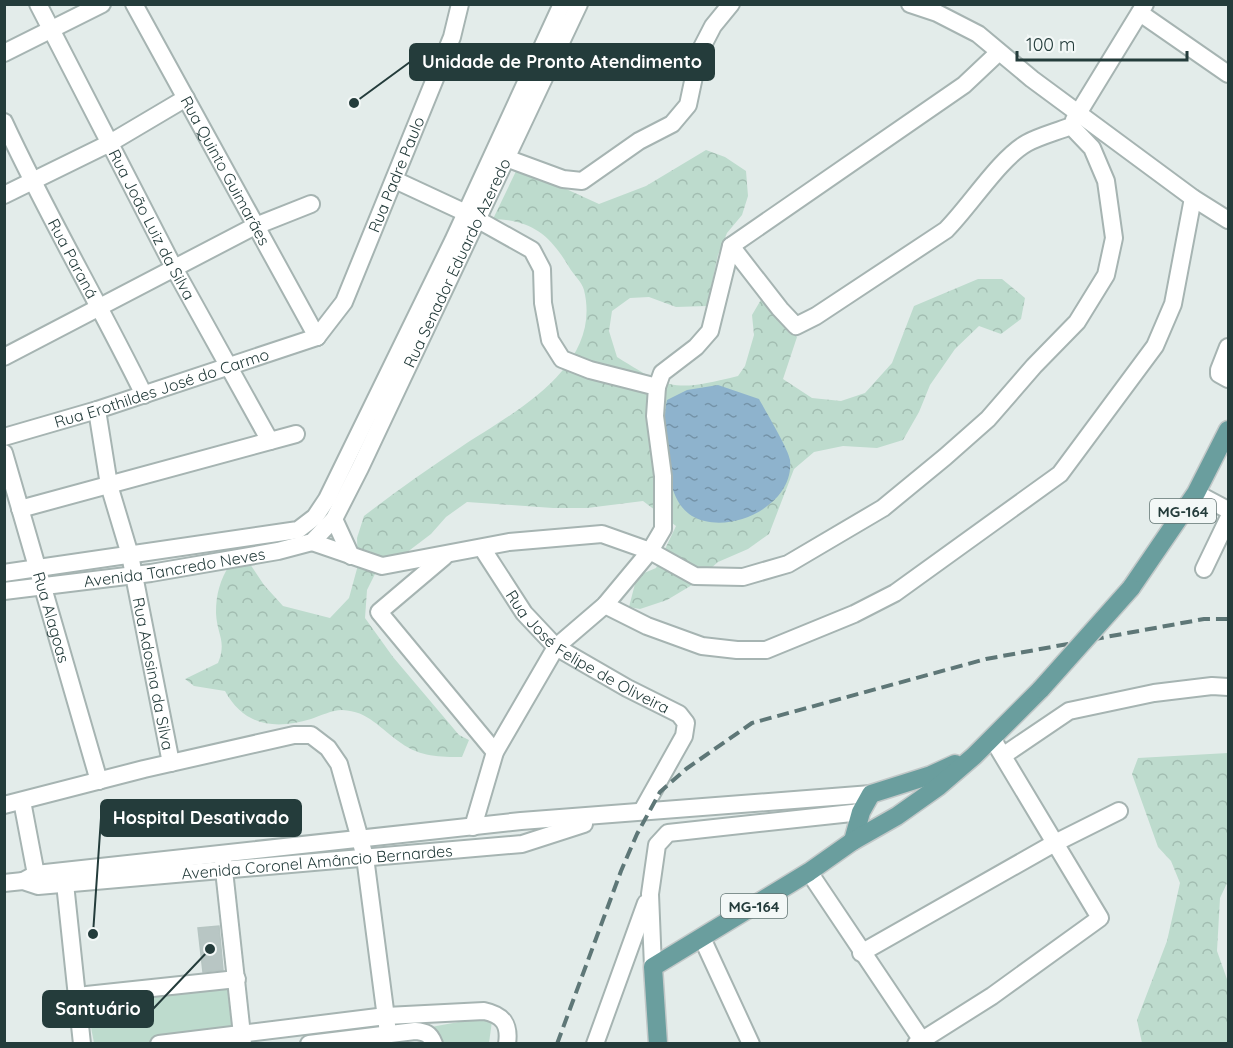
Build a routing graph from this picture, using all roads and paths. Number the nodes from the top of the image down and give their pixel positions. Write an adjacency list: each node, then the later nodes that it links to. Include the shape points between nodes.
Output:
1 (38, 4): 10 (street, Rua João Luiz da Silva)
2 (102, 4): 10 (street)
3 (134, 4): 15 (street, Rua Quinto Guimarães)
4 (460, 4): 20 (street, Rua Padre Paulo, via 452,37)
5 (562, 4): 13 (street, Rua Senador Eduardo Azeredo)
6 (579, 4): 13 (street, Rua Senador Eduardo Azeredo)
7 (731, 4): 19 (street, via 713,26 699,53 688,105 672,124 639,141 582,181 563,179)
8 (910, 4): 11 (street, via 978,34)
9 (1143, 9): 14 (street); 16 (street)
10 (51, 30): 12 (street); 18 (street, Rua João Luiz da Silva)
11 (999, 52): 16 (street); 28 (street, via 964,85)
12 (4, 53)
13 (543, 64): 19 (street, Rua Senador Eduardo Azeredo); 25 (street, Rua Senador Eduardo Azeredo)
14 (1228, 74)
15 (186, 98): 18 (street); 27 (street, Rua Quinto Guimarães)
16 (1075, 119): 23 (street); 28 (street, via 1006,159 946,230 796,326); 53 (street, via 1106,181 1114,238 1106,275 1077,322 988,419 883,508 788,564 743,577 695,576)
17 (4, 122): 21 (street, Rua Paraná)
18 (110, 143): 21 (street); 29 (street, Rua João Luiz da Silva)
19 (507, 158): 25 (street, Rua Senador Eduardo Azeredo)
20 (395, 180): 25 (street); 31 (street, Rua Padre Paulo, via 344,302)
21 (33, 183): 22 (street); 30 (street, Rua Paraná)
22 (4, 195)
23 (1193, 198): 26 (street); 63 (street, via 1173,304 1155,346 1060,474 895,593 766,650 702,646 646,626)
24 (311, 204): 27 (street)
25 (472, 216): 36 (street, via 532,250 542,269 550,340 562,359); 46 (street, Rua Senador Eduardo Azeredo); 49 (street, Rua Senador Eduardo Azeredo)
26 (1228, 219)
27 (257, 225): 29 (street); 31 (street, Rua Quinto Guimarães)
28 (731, 246): 36 (street, via 710,331 662,373)
29 (174, 268): 30 (street); 34 (street, Rua João Luiz da Silva)
30 (100, 306): 33 (street); 37 (street, Rua Paraná)
31 (317, 337): 34 (street, Rua Erothildes José do Carmo)
32 (1228, 347): 35 (street, via 1219,370)
33 (4, 357)
34 (228, 367): 37 (street, Rua Erothildes José do Carmo); 42 (street, Rua João Luiz da Silva)
35 (1228, 378)
36 (657, 387): 53 (street, via 655,416 663,476 663,529)
37 (144, 395): 38 (street, Rua Erothildes José do Carmo)
38 (97, 410): 41 (street, Rua Erothildes José do Carmo); 44 (street, Rua Adosina da Silva)
39 (1228, 430): 45 (main road, MG-164)
40 (296, 434): 42 (street)
41 (4, 437)
42 (270, 441): 44 (street)
43 (4, 453): 47 (street, Rua Alagoas)
44 (109, 485): 47 (street); 54 (street, Rua Adosina da Silva)
45 (1196, 493): 48 (street); 66 (main road, MG-164, bridge, via 1131,588)
46 (327, 499): 54 (street, Avenida Tancredo Neves, via 315,517 298,530)
47 (20, 509): 58 (street, Rua Alagoas)
48 (1228, 510)
49 (334, 519): 51 (street); 56 (street)
50 (1228, 519): 57 (street)
51 (312, 542): 56 (street); 60 (street, Avenida Tancredo Neves)
52 (482, 548): 53 (street, via 602,534); 55 (street); 64 (street, Rua José Felipe de Oliveira, via 524,613)
53 (650, 551): 63 (street)
54 (130, 555): 58 (street, Avenida Tancredo Neves); 60 (street, Rua Adosina da Silva)
55 (446, 555): 56 (street, via 382,566); 67 (street, via 379,612)
56 (351, 556)
57 (1204, 569)
58 (37, 570): 59 (street, Avenida Tancredo Neves); 61 (street, Rua Alagoas)
59 (4, 573)
60 (134, 574): 61 (street, Avenida Tancredo Neves); 70 (street, Rua Adosina da Silva)
61 (42, 587): 62 (street, Avenida Tancredo Neves); 71 (street, Rua Alagoas)
62 (4, 591)
63 (605, 605): 64 (street)
64 (556, 647): 67 (street); 75 (street, Rua José Felipe de Oliveira, via 679,714 686,723 684,736)
65 (1228, 687): 68 (street, via 1154,693 1069,711)
66 (992, 738): 68 (street); 69 (main road, MG-164)
67 (495, 752): 80 (street)
68 (1004, 755): 83 (street)
69 (974, 756): 72 (main road, Avenida Coronel Amâncio Bernardes / MG-164); 79 (main road, MG-164)
70 (171, 763): 71 (street); 81 (street, via 294,735 311,735 328,748 339,764)
71 (99, 781): 74 (street)
72 (892, 788): 73 (main road, Avenida Coronel Amâncio Bernardes / MG-164); 79 (main road, via 897,797)
73 (871, 794): 75 (street, Avenida Coronel Amâncio Bernardes); 77 (main road)
74 (10, 801): 88 (street)
75 (642, 811): 78 (street, Avenida Coronel Amâncio Bernardes)
76 (1119, 811): 83 (street)
77 (861, 812): 82 (main road); 90 (street, via 668,833 657,845)
78 (607, 816): 80 (street, Avenida Coronel Amâncio Bernardes); 84 (street, Avenida Coronel Amâncio Bernardes, via 522,844)
79 (897, 816): 82 (main road, MG-164)
80 (473, 827): 81 (street, Avenida Coronel Amâncio Bernardes)
81 (360, 840): 84 (street); 85 (street, Avenida Coronel Amâncio Bernardes)
82 (853, 840): 86 (main road, MG-164)
83 (1053, 844): 92 (street); 100 (street, via 1100,918 992,996)
84 (365, 857): 85 (street, Avenida Coronel Amâncio Bernardes); 96 (street)
85 (223, 862): 87 (street, Avenida Coronel Amâncio Bernardes); 94 (street)
86 (809, 872): 91 (main road, MG-164); 92 (street)
87 (64, 877): 88 (street, Avenida Coronel Amâncio Bernardes); 95 (street)
88 (32, 880): 89 (street, Avenida Coronel Amâncio Bernardes)
89 (4, 883)
90 (650, 894): 93 (street); 105 (street)
91 (702, 938): 93 (main road, MG-164); 107 (street)
92 (861, 953): 100 (street)
93 (653, 967): 106 (main road)
94 (237, 979): 95 (street); 98 (street)
95 (76, 996): 101 (street)
96 (386, 1016): 97 (street); 98 (street); 104 (street, via 484,1011 498,1014 506,1023)
97 (388, 1033): 99 (street, via 415,1031); 103 (street)
98 (242, 1039): 102 (street)
99 (433, 1040)
100 (918, 1041)
101 (82, 1044)
102 (159, 1044)
103 (309, 1044)
104 (507, 1044)
105 (595, 1044)
106 (658, 1044)
107 (751, 1044)

